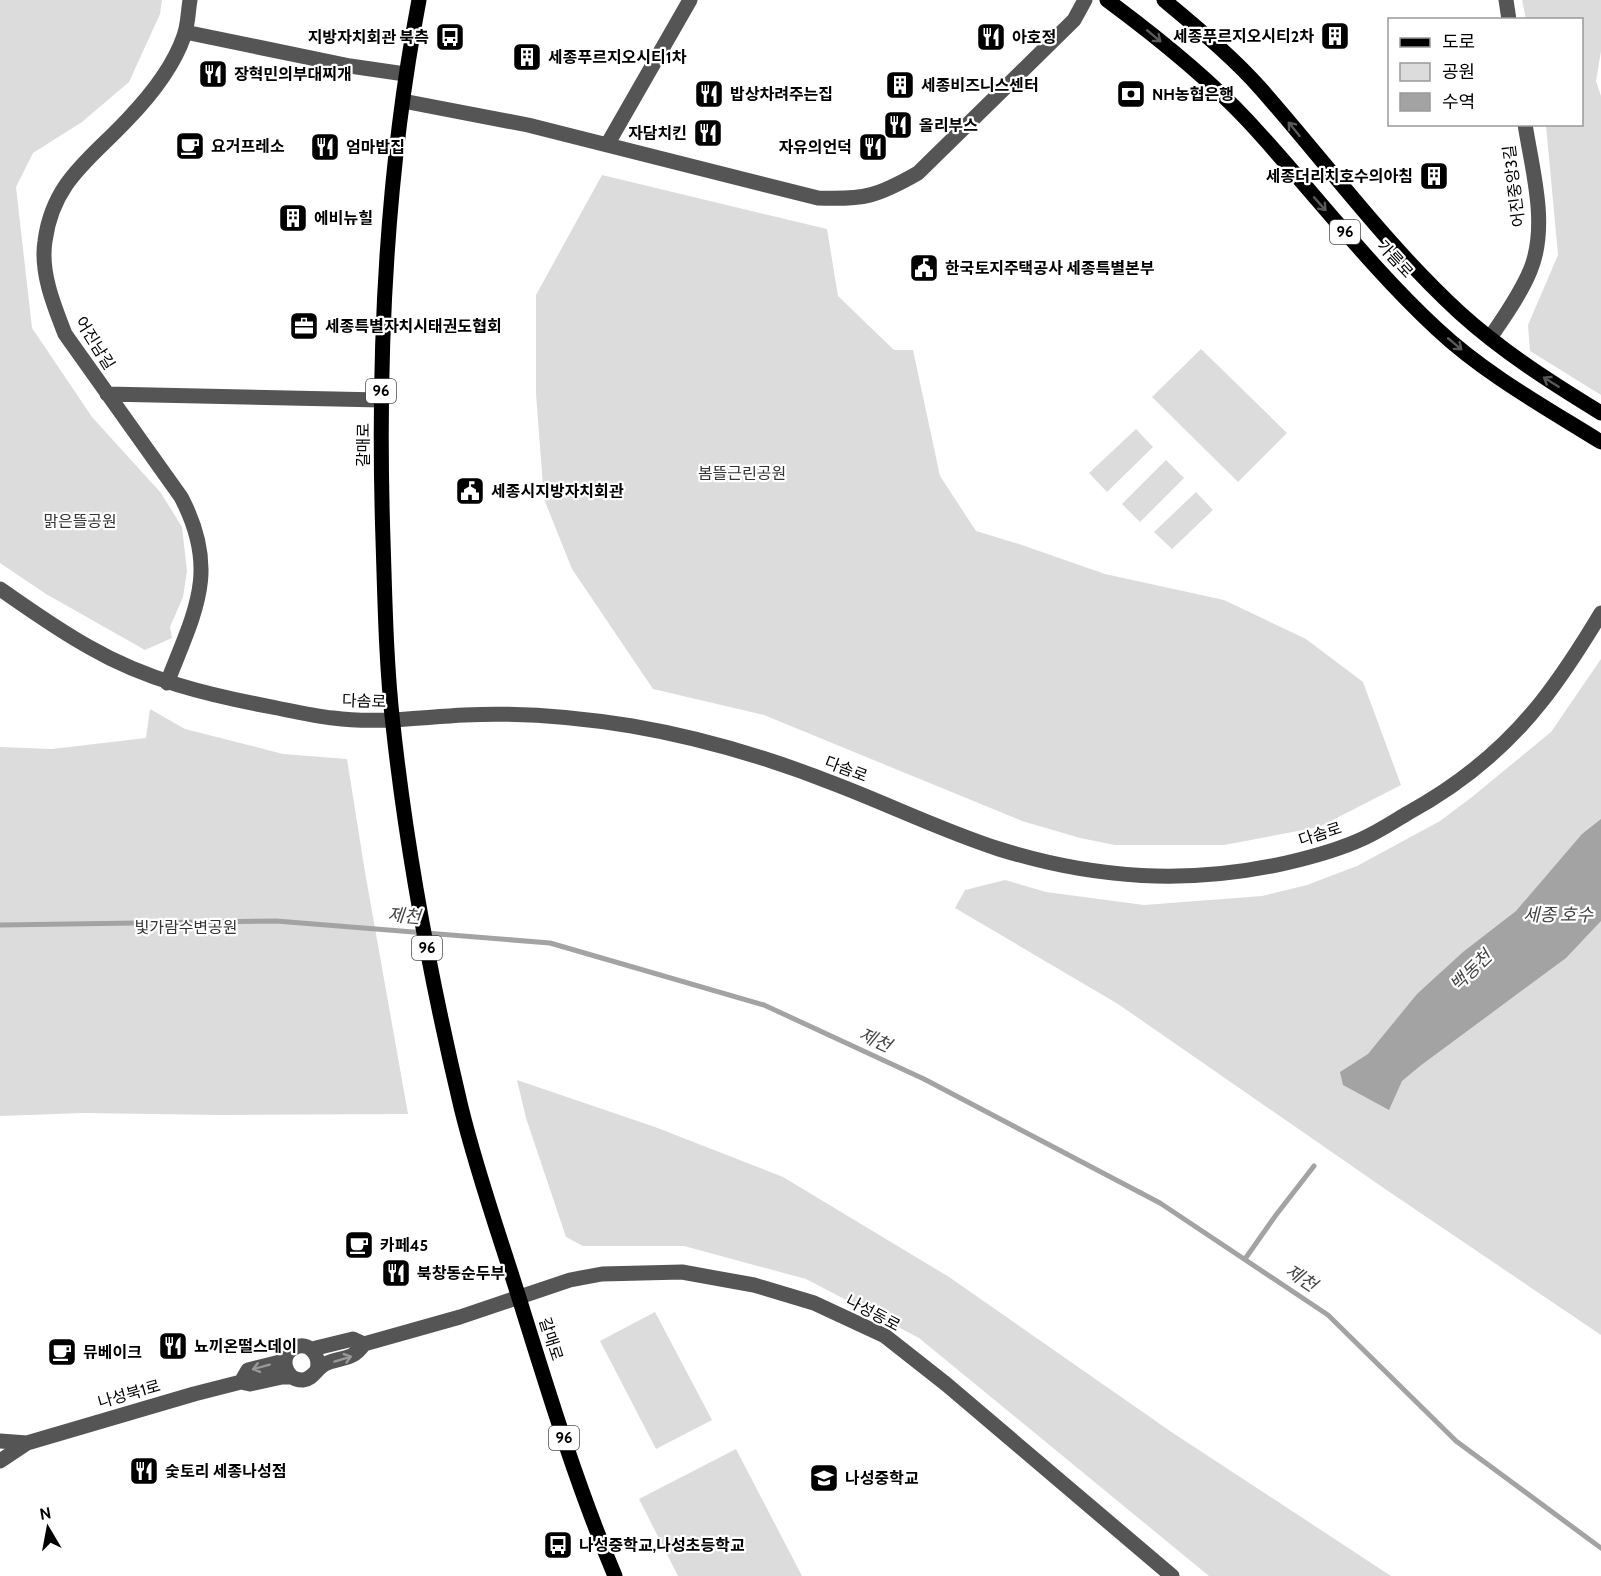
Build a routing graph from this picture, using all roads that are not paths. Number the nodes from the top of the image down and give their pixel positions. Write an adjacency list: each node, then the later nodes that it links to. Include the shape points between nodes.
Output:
1 (190, 0): 9 (street, 어진남길)
2 (419, 0): 10 (main road, 갈매로 / 96)
3 (690, 0): 13 (street)
4 (1085, 0): 13 (street, via 1074,20 918,173 877,194 818,198)
5 (1107, 0): 18 (main road, 가름로 / 96, one-way to 18, via 1200,74 1437,329 1479,364)
6 (1164, 0): 14 (main road, 가름로 / 96, one-way to 6, via 1405,257 1260,87)
7 (1506, 0): 8 (street)
8 (1509, 18)
9 (185, 32): 10 (street); 15 (street, 어진남길, via 172,63 153,91 64,186 46,232 46,273 55,308 65,334)
10 (405, 74): 11 (main road, 갈매로 / 96)
11 (403, 101): 13 (street); 16 (main road, 갈매로 / 96, via 388,235)
12 (1525, 126): 14 (street, 어진중앙3길, via 1538,211 1537,247 1522,288)
13 (607, 144)
14 (1490, 338): 17 (main road, 가름로 / 96, one-way to 14)
15 (107, 394): 16 (street); 21 (street, 어진남길, via 181,497 199,541 199,598)
16 (381, 400): 22 (main road, 갈매로 / 96, via 383,559)
17 (1601, 413)
18 (1601, 442)
19 (0, 589): 21 (street, 다솜로, via 91,648)
20 (1601, 613): 22 (street, 다솜로, via 1541,702 1503,743 1439,796 1361,840 1312,857 1214,875 1151,877 1093,872 1046,861 997,848 778,762 643,728 525,713)
21 (167, 683): 22 (street, 다솜로, via 334,719)
22 (392, 720): 23 (main road, 갈매로 / 96, via 418,908 462,1111)
23 (519, 1298): 24 (street); 33 (main road, 갈매로 / 96, via 588,1510); 34 (street, 나성동로, via 570,1280 602,1274 682,1272 754,1285 814,1303 885,1336)
24 (364, 1344): 25 (street, via 353,1339); 27 (street, one-way to 24, via 357,1355)
25 (312, 1349): 26 (street, via 297,1347); 27 (street, via 318,1358)
26 (286, 1358): 28 (street, via 285,1368); 29 (street, 나성북1로, one-way to 29, via 248,1370)
27 (317, 1370): 28 (street, via 309,1378)
28 (292, 1377): 29 (street, 나성북1로)
29 (241, 1382): 31 (street, 나성북1로)
30 (0, 1441): 31 (street)
31 (27, 1443): 32 (street)
32 (0, 1461)
33 (615, 1576)
34 (1172, 1576)

